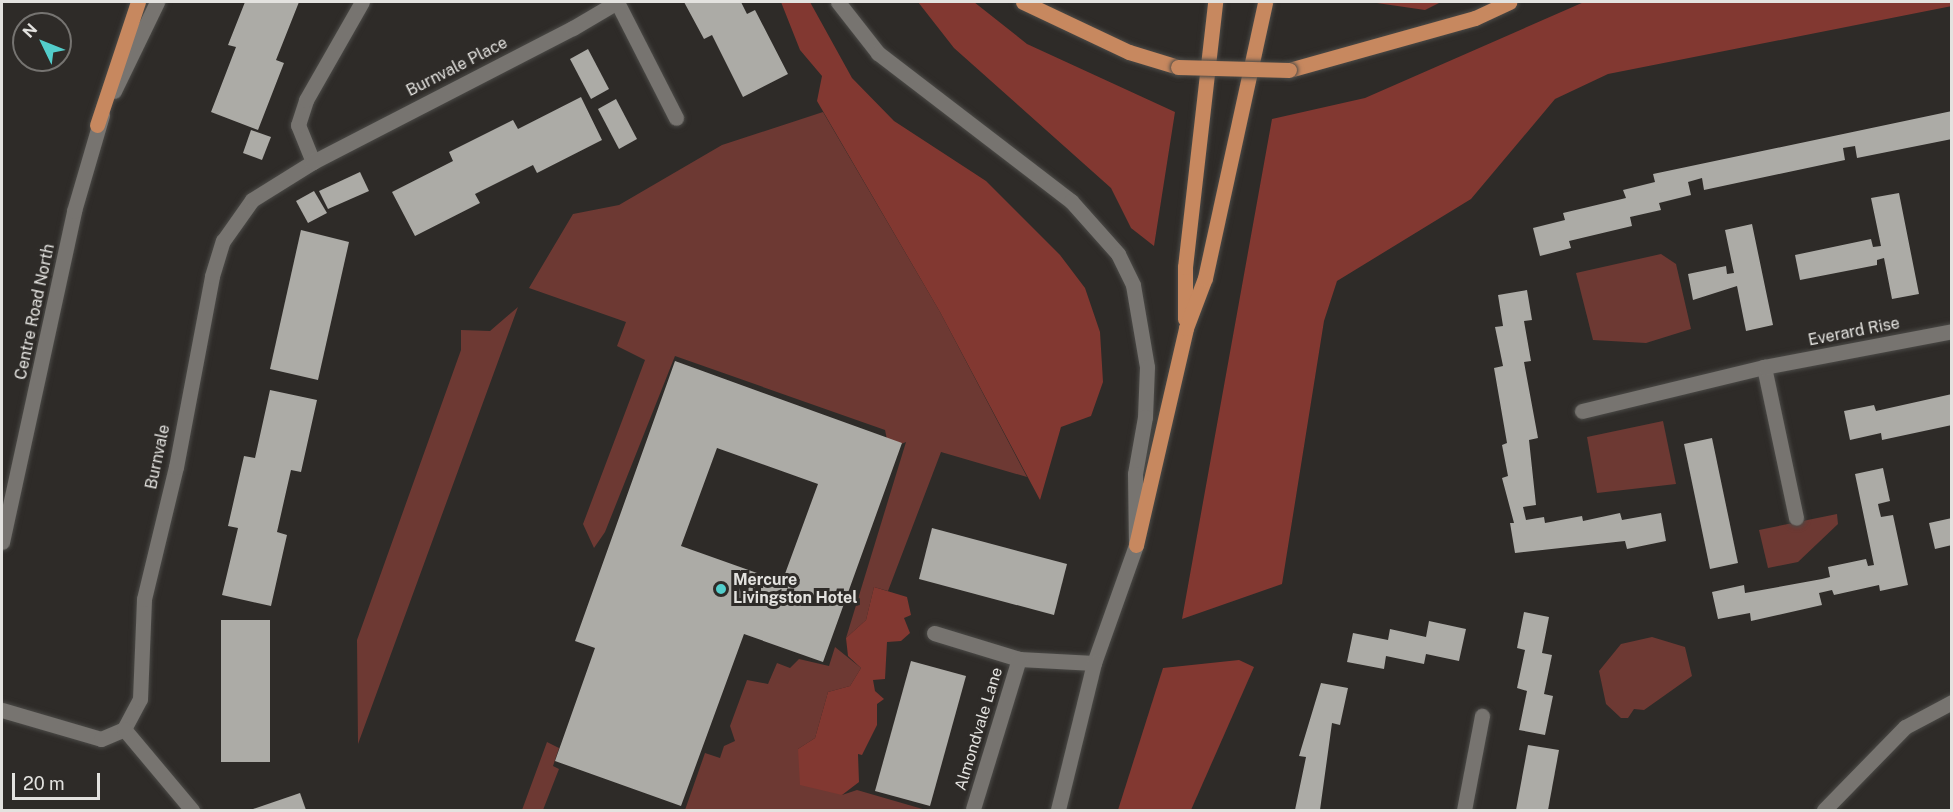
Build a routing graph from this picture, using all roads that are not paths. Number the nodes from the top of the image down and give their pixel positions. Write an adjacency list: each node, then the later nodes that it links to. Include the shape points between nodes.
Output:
1 (138, 2): 11 (main road)
2 (157, 2): 11 (street, Centre Road North)
3 (362, 2): 12 (street, via 306,100 298,125)
4 (617, 2): 10 (street, Burnvale Place); 12 (street, Burnvale Place)
5 (838, 2): 20 (street, via 878,53 1071,201 1118,254 1133,285 1147,367 1145,417 1135,474)
6 (1023, 2): 9 (main road, bridge, via 1119,48 1178,67 1289,70 1475,18)
7 (1215, 2): 14 (main road, via 1185,267)
8 (1265, 2): 14 (main road, via 1205,278)
9 (1509, 2)
10 (676, 118)
11 (97, 125): 19 (street, Centre Road North)
12 (313, 162): 13 (street, Burnvale Place)
13 (252, 200): 27 (street, Burnvale, via 223,241 212,276 176,466 144,599 140,699)
14 (1185, 328): 20 (main road)
15 (1952, 331): 16 (street, Everard Rise)
16 (1764, 367): 17 (street, Everard Rise); 18 (street)
17 (1582, 411)
18 (1796, 518)
19 (2, 542)
20 (1136, 545): 23 (street)
21 (934, 633): 22 (street, Almondvale Lane)
22 (1019, 659): 23 (street, Almondvale Lane); 28 (street, Almondvale Lane)
23 (1094, 663): 30 (street)
24 (1952, 702): 32 (street, via 1905,728)
25 (2, 710): 27 (street, via 101,739)
26 (1482, 716): 31 (street)
27 (124, 729): 29 (street)
28 (973, 809)
29 (192, 810)
30 (1058, 810)
31 (1464, 810)
32 (1824, 810)

